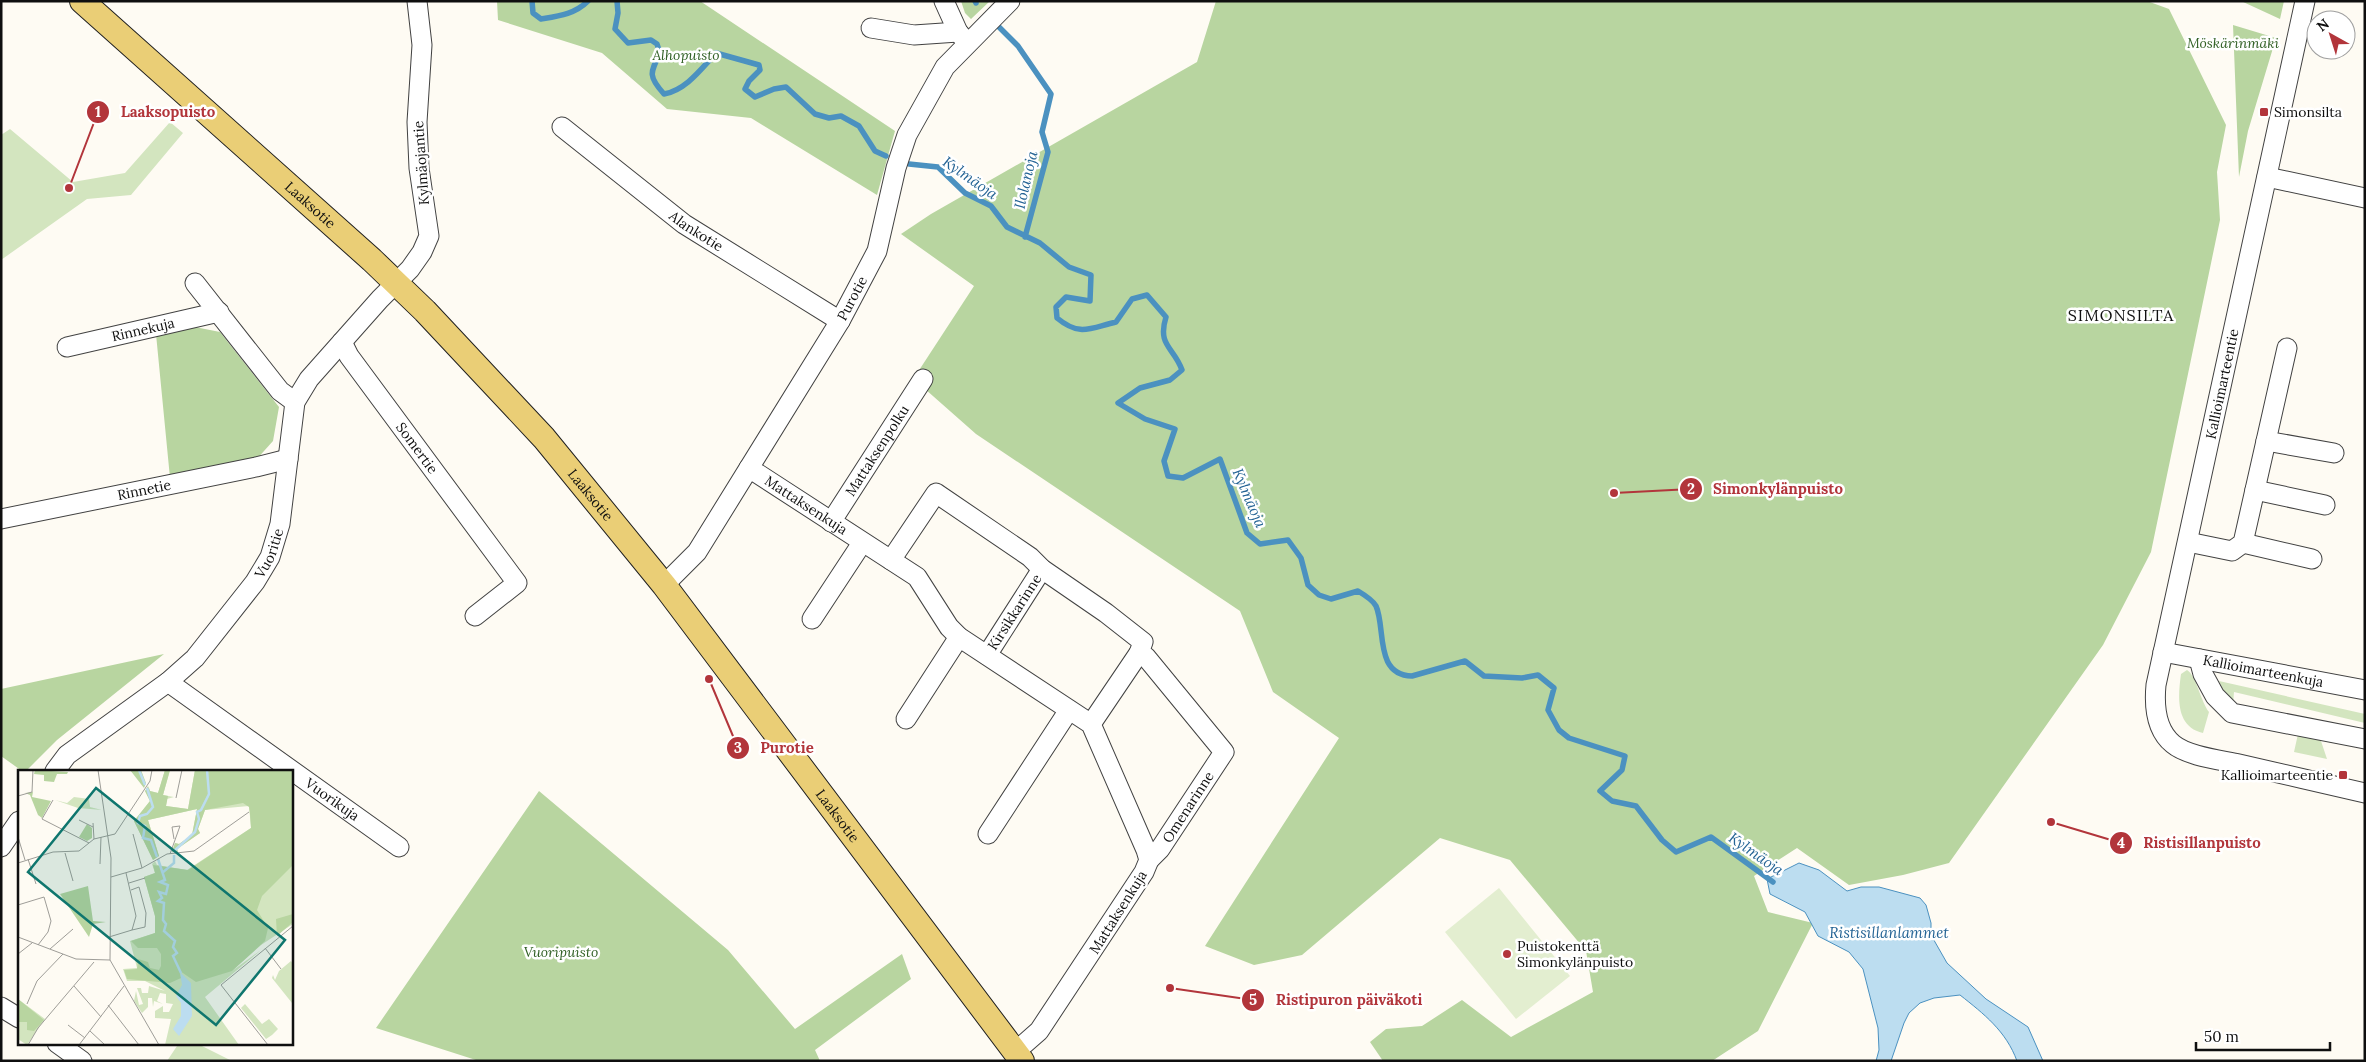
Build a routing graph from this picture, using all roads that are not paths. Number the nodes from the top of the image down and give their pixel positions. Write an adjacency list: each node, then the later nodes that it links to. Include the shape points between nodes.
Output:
1 (82, 1): 12 (main road, Laaksotie)
2 (417, 1): 12 (street, Kylmäojantie, via 422,45 418,158 429,236 416,261)
3 (944, 1): 7 (street)
4 (1010, 1): 7 (street, Purotie)
5 (2305, 1): 9 (street, Kallioimarteentie)
6 (871, 28): 7 (street, via 914,35)
7 (963, 37): 14 (street, Purotie, via 907,134 877,251)
8 (562, 128): 14 (street, Alankotie, via 684,224)
9 (2267, 177): 10 (street); 28 (street, Kallioimarteentie)
10 (2365, 198)
11 (195, 283): 13 (street)
12 (397, 284): 15 (street, Vuoritie); 34 (main road, Laaksotie, via 544,438)
13 (219, 312): 16 (street, Rinnekuja); 19 (street, via 280,390)
14 (840, 321): 23 (street, Purotie)
15 (342, 342): 19 (street, Vuoritie, via 309,379); 35 (street, Somertie, via 349,356 517,583)
16 (67, 347)
17 (2287, 348): 20 (street)
18 (923, 380): 27 (street, Mattaksenpolku)
19 (295, 402): 22 (street, Vuoritie)
20 (2266, 441): 21 (street); 24 (street)
21 (2334, 453)
22 (288, 459): 26 (street, Rinnetie); 42 (street, Vuoritie, via 280,524 270,557 255,582 195,658)
23 (749, 468): 27 (street, Mattaksenkuja); 34 (street, Purotie, via 697,552)
24 (2255, 490): 25 (street); 30 (street)
25 (2325, 505)
26 (1, 519)
27 (831, 522): 29 (street, Mattaksenkuja)
28 (2188, 542): 30 (street, via 2232,551); 38 (street, Kallioimarteentie)
29 (862, 543): 31 (street, Mattaksenkuja); 36 (street, Mattaksenkuja)
30 (2243, 543): 32 (street)
31 (891, 560): 33 (street, via 936,493 1030,556); 37 (street, Mattaksenkuja, via 917,577 949,627)
32 (2312, 560)
33 (1042, 569): 39 (street, via 1143,642); 40 (street, Kirsikkarinne)
34 (664, 585): 60 (main road, Laaksotie)
35 (475, 616)
36 (812, 619)
37 (959, 636): 40 (street, Mattaksenkuja); 45 (street)
38 (2163, 652): 41 (street, Kallioimarteenkuja); 51 (street, Kallioimarteentie, via 2155,707 2161,729 2173,744 2214,759)
39 (1140, 653): 46 (street); 56 (street, Omenarinne, via 1224,752 1160,849)
40 (987, 655): 44 (street, Mattaksenkuja)
41 (2199, 659): 43 (street, Kallioimarteenkuja); 47 (street, via 2215,696 2232,713)
42 (168, 682): 48 (street, Vuoritie, via 67,755); 49 (street, Vuorikuja)
43 (2365, 690)
44 (1069, 710): 46 (street, Mattaksenkuja); 53 (street)
45 (906, 720)
46 (1091, 724): 56 (street, Mattaksenkuja)
47 (2365, 739)
48 (56, 770)
49 (291, 770)
50 (292, 771): 55 (street, Vuorikuja)
51 (2365, 793)
52 (18, 822): 54 (street)
53 (988, 834)
54 (1, 847)
55 (399, 847)
56 (1149, 860): 60 (street, Mattaksenkuja, via 1056,1008)
57 (1, 1007): 58 (street)
58 (18, 1017)
59 (58, 1044): 61 (street)
60 (1018, 1056)
61 (82, 1061)

